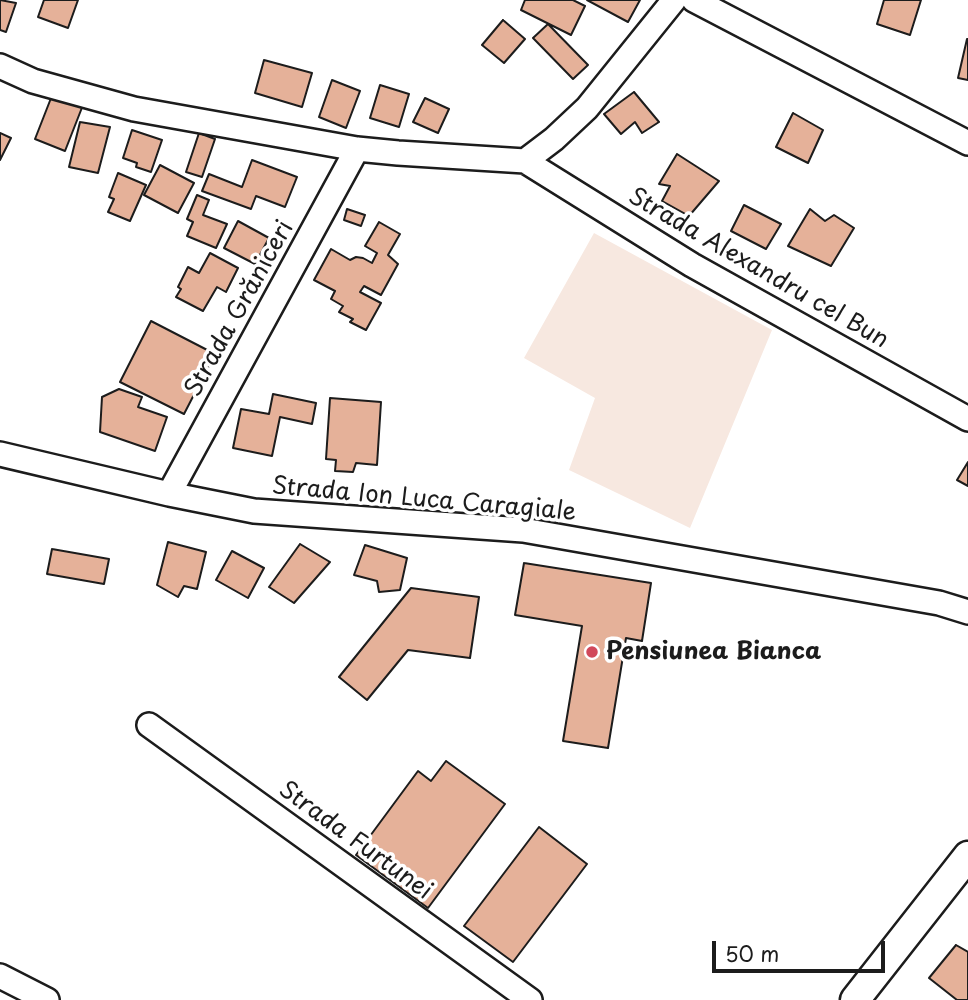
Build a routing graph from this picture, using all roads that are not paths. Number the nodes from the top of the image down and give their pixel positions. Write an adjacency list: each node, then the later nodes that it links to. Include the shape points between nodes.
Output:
1 (674, 0): 6 (street, via 587,108)
2 (694, 0): 4 (street)
3 (0, 66): 5 (street, via 33,81 134,109)
4 (968, 143)
5 (357, 149): 6 (street); 9 (street, Strada Grăniceri)
6 (525, 161): 7 (street, Strada Alexandru cel Bun, via 692,265)
7 (968, 419)
8 (0, 454): 9 (street, Strada Ion Luca Caragiale)
9 (169, 494): 10 (street, Strada Ion Luca Caragiale, via 254,511 523,530 939,603)
10 (968, 612)
11 (149, 725): 15 (street, Strada Furtunei)
12 (968, 856): 16 (main road)
13 (0, 976): 14 (street)
14 (47, 1000)
15 (530, 1000)
16 (855, 1000)

